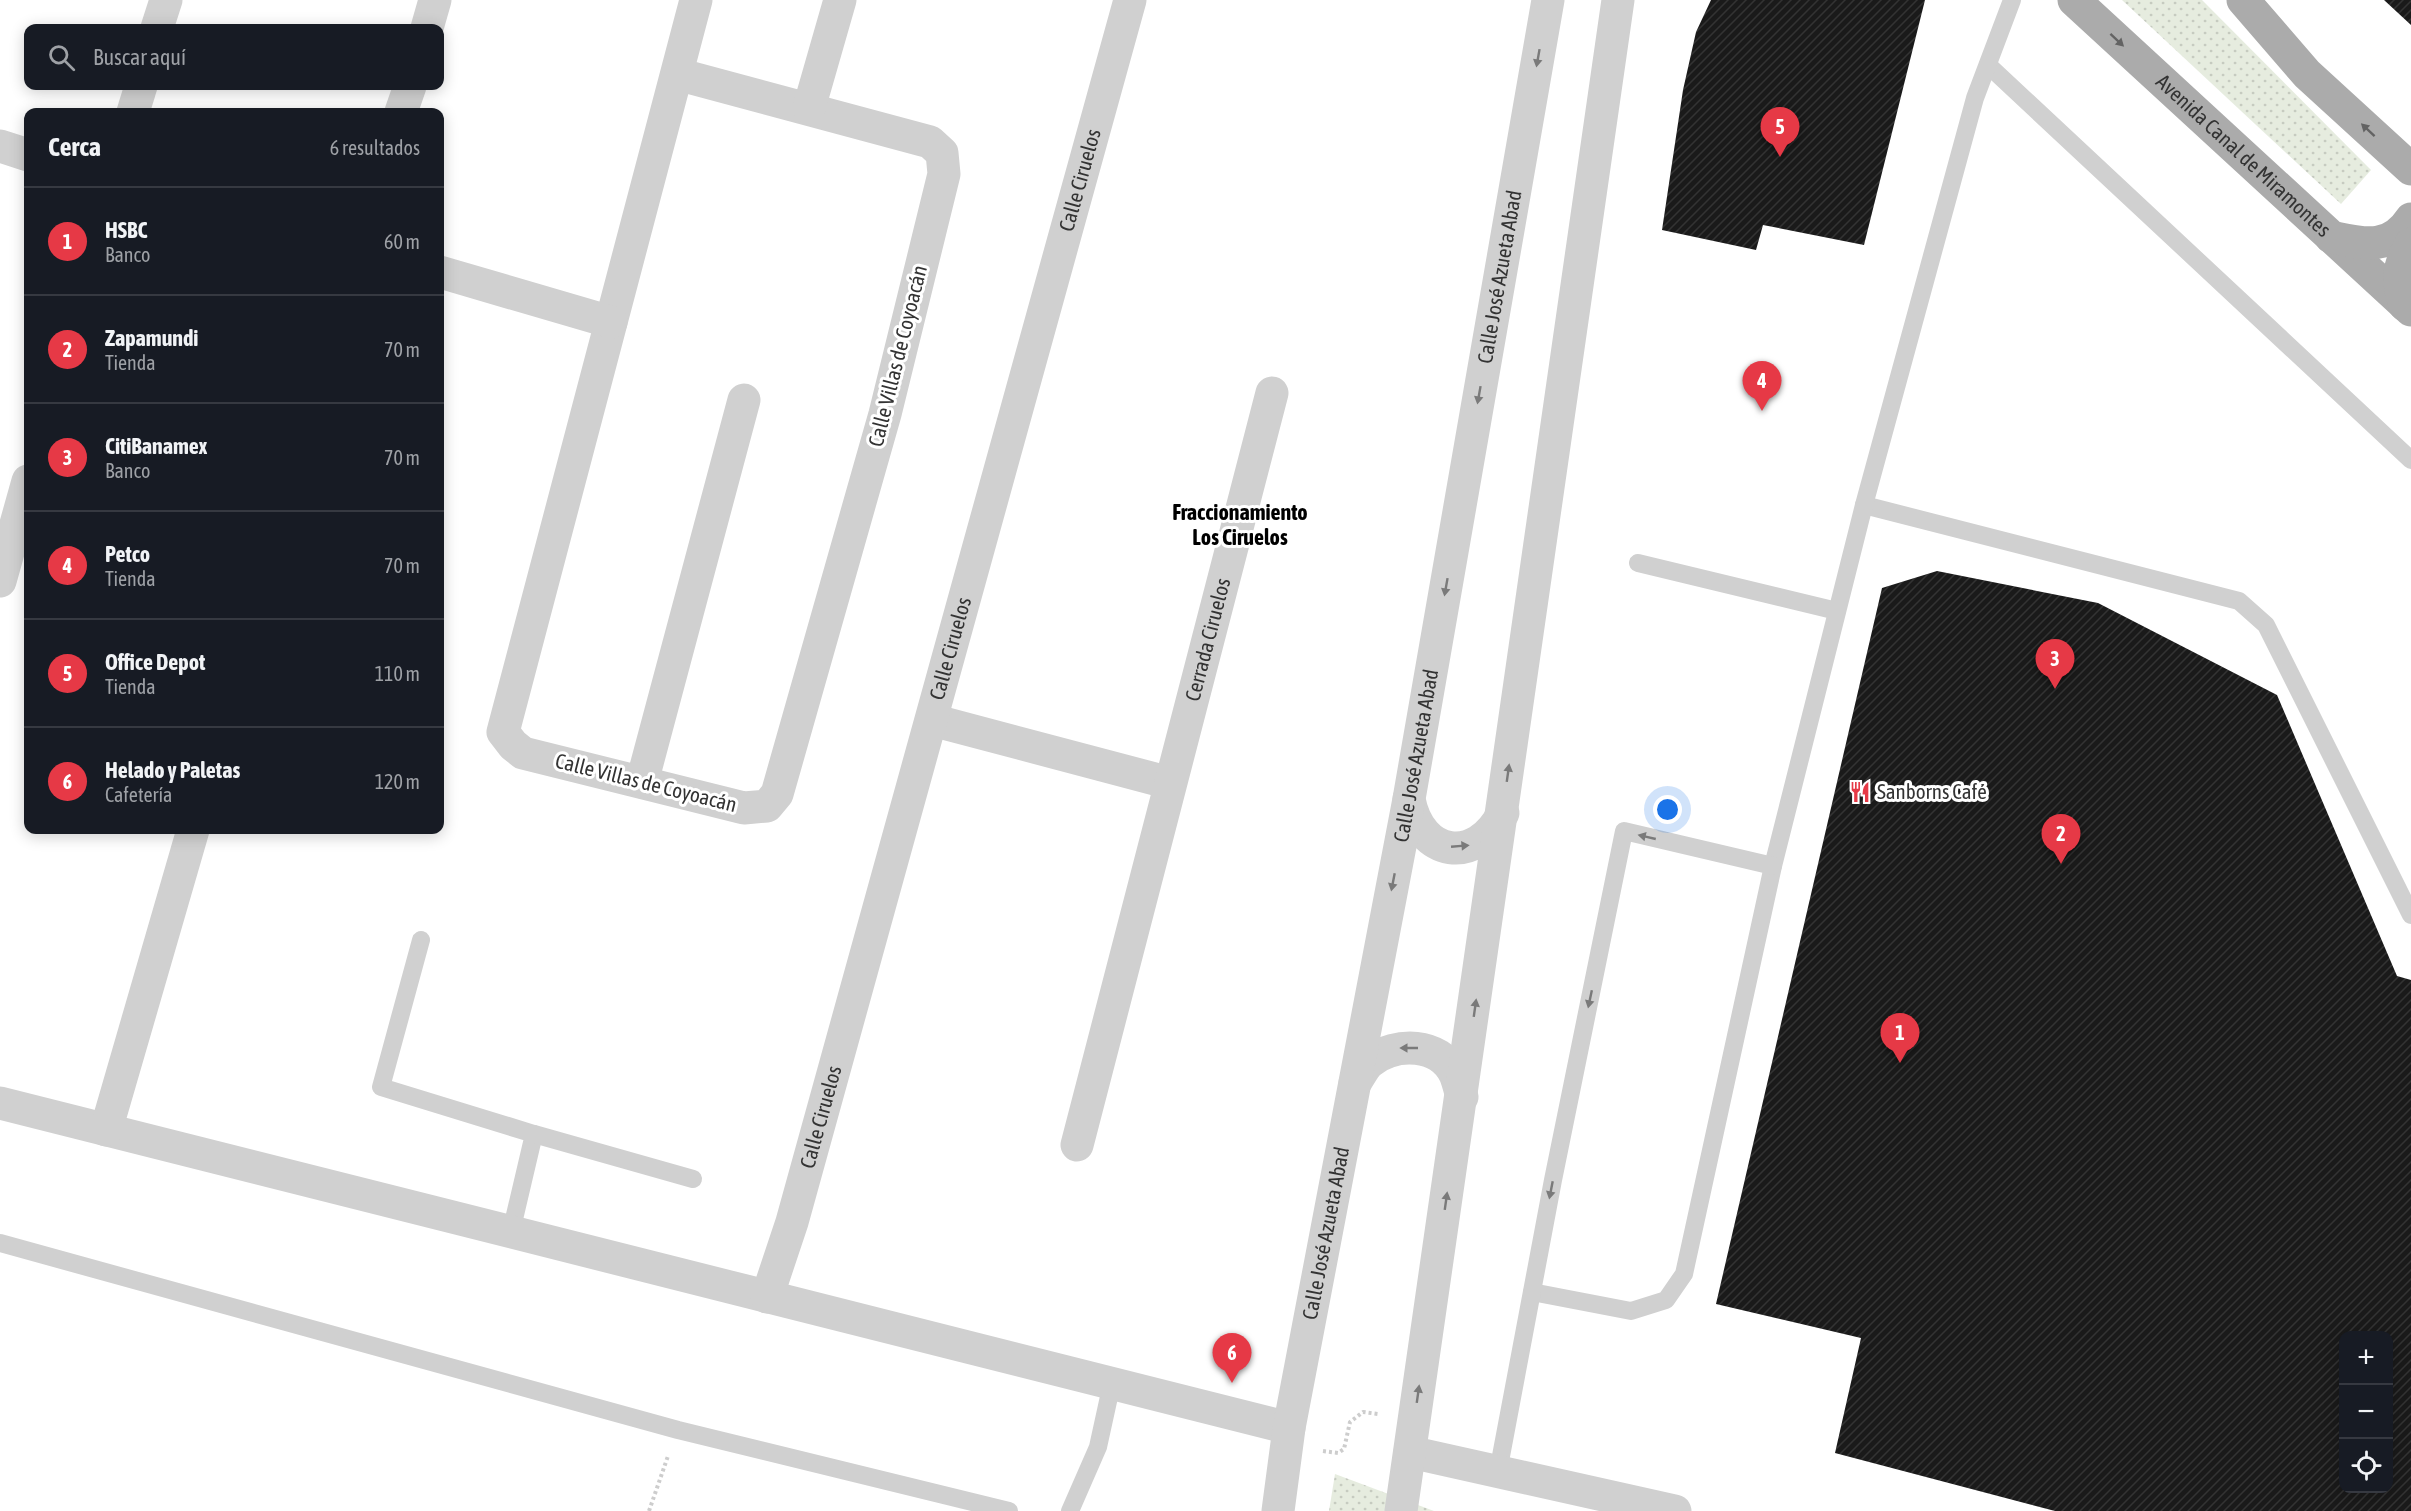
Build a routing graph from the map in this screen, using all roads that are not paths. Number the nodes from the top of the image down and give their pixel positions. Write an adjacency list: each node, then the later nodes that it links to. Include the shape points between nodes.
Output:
1 (166, 0): 12 (street)
2 (435, 0): 13 (street)
3 (696, 0): 15 (street, Calle Villas de Coyoacán)
4 (840, 0): 21 (street)
5 (1130, 0): 39 (street, Calle Ciruelos)
6 (1548, 0): 42 (street, Calle José Azueta Abad, one-way to 42)
7 (1618, 0): 43 (street, one-way to 7)
8 (2012, 0): 14 (lane)
9 (2074, 0): 26 (main road, Avenida Canal de Miramontes, one-way to 26)
10 (2243, 0): 16 (main road)
11 (2256, 0): 16 (street, via 2280,42)
12 (158, 24)
13 (428, 24)
14 (1988, 65): 33 (lane); 35 (lane, via 1975,98)
15 (677, 74): 21 (street, Calle Villas de Coyoacán); 30 (street, Calle Villas de Coyoacán)
16 (2307, 74): 24 (main road, one-way to 16)
17 (140, 90): 19 (street)
18 (409, 90): 20 (street)
19 (134, 108)
20 (402, 108)
21 (809, 108): 40 (street, Calle Villas de Coyoacán, via 930,142 942,153 944,174 885,414 777,794 766,806 744,808)
22 (0, 147): 23 (street)
23 (24, 154)
24 (2409, 171)
25 (2411, 219): 26 (main road, via 2390,239 2376,243)
26 (2331, 237): 29 (main road, Avenida Canal de Miramontes)
27 (2411, 244): 29 (main road, via 2398,274)
28 (444, 273): 30 (street)
29 (2408, 307)
30 (611, 321): 40 (street, Calle Villas de Coyoacán, via 503,732 523,753)
31 (1272, 393): 41 (street, Cerrada Ciruelos)
32 (744, 400): 40 (street)
33 (2411, 460)
34 (24, 495): 37 (street)
35 (1864, 505): 38 (lane); 46 (lane, via 2239,601 2266,625)
36 (1638, 563): 38 (lane)
37 (0, 581)
38 (1837, 611): 45 (lane)
39 (932, 720): 41 (street); 58 (street, Calle Ciruelos, via 792,1222)
40 (642, 782)
41 (1170, 783): 53 (street, Cerrada Ciruelos)
42 (1409, 799): 43 (street, one-way to 43, via 1413,819 1424,835 1440,845 1460,848 1479,843 1494,830); 48 (street, Calle José Azueta Abad, one-way to 48)
43 (1503, 813): 49 (street, one-way to 43)
44 (192, 834): 51 (street)
45 (1773, 867): 57 (lane, via 1684,1274 1666,1300 1632,1311); 57 (lane, one-way to 57, via 1624,831)
46 (2411, 915)
47 (421, 940): 52 (lane, via 381,1087)
48 (1355, 1083): 49 (street, one-way to 48, via 1455,1073 1437,1055 1414,1047 1389,1049 1368,1062); 60 (street, Calle José Azueta Abad)
49 (1462, 1097): 61 (street, one-way to 49)
50 (0, 1103): 51 (street)
51 (106, 1130): 55 (street)
52 (534, 1134): 54 (lane); 55 (lane)
53 (1077, 1145)
54 (693, 1179)
55 (511, 1232): 58 (street)
56 (0, 1243): 64 (lane, via 678,1430)
57 (1532, 1292): 62 (lane)
58 (767, 1297): 59 (street)
59 (1112, 1383): 60 (street); 65 (lane, via 1098,1447)
60 (1288, 1437): 66 (street, Calle José Azueta Abad)
61 (1412, 1438): 62 (street); 67 (street)
62 (1498, 1472): 63 (street)
63 (1566, 1500): 68 (street)
64 (1010, 1511)
65 (1070, 1511)
66 (1278, 1511)
67 (1401, 1511)
68 (1675, 1511)

